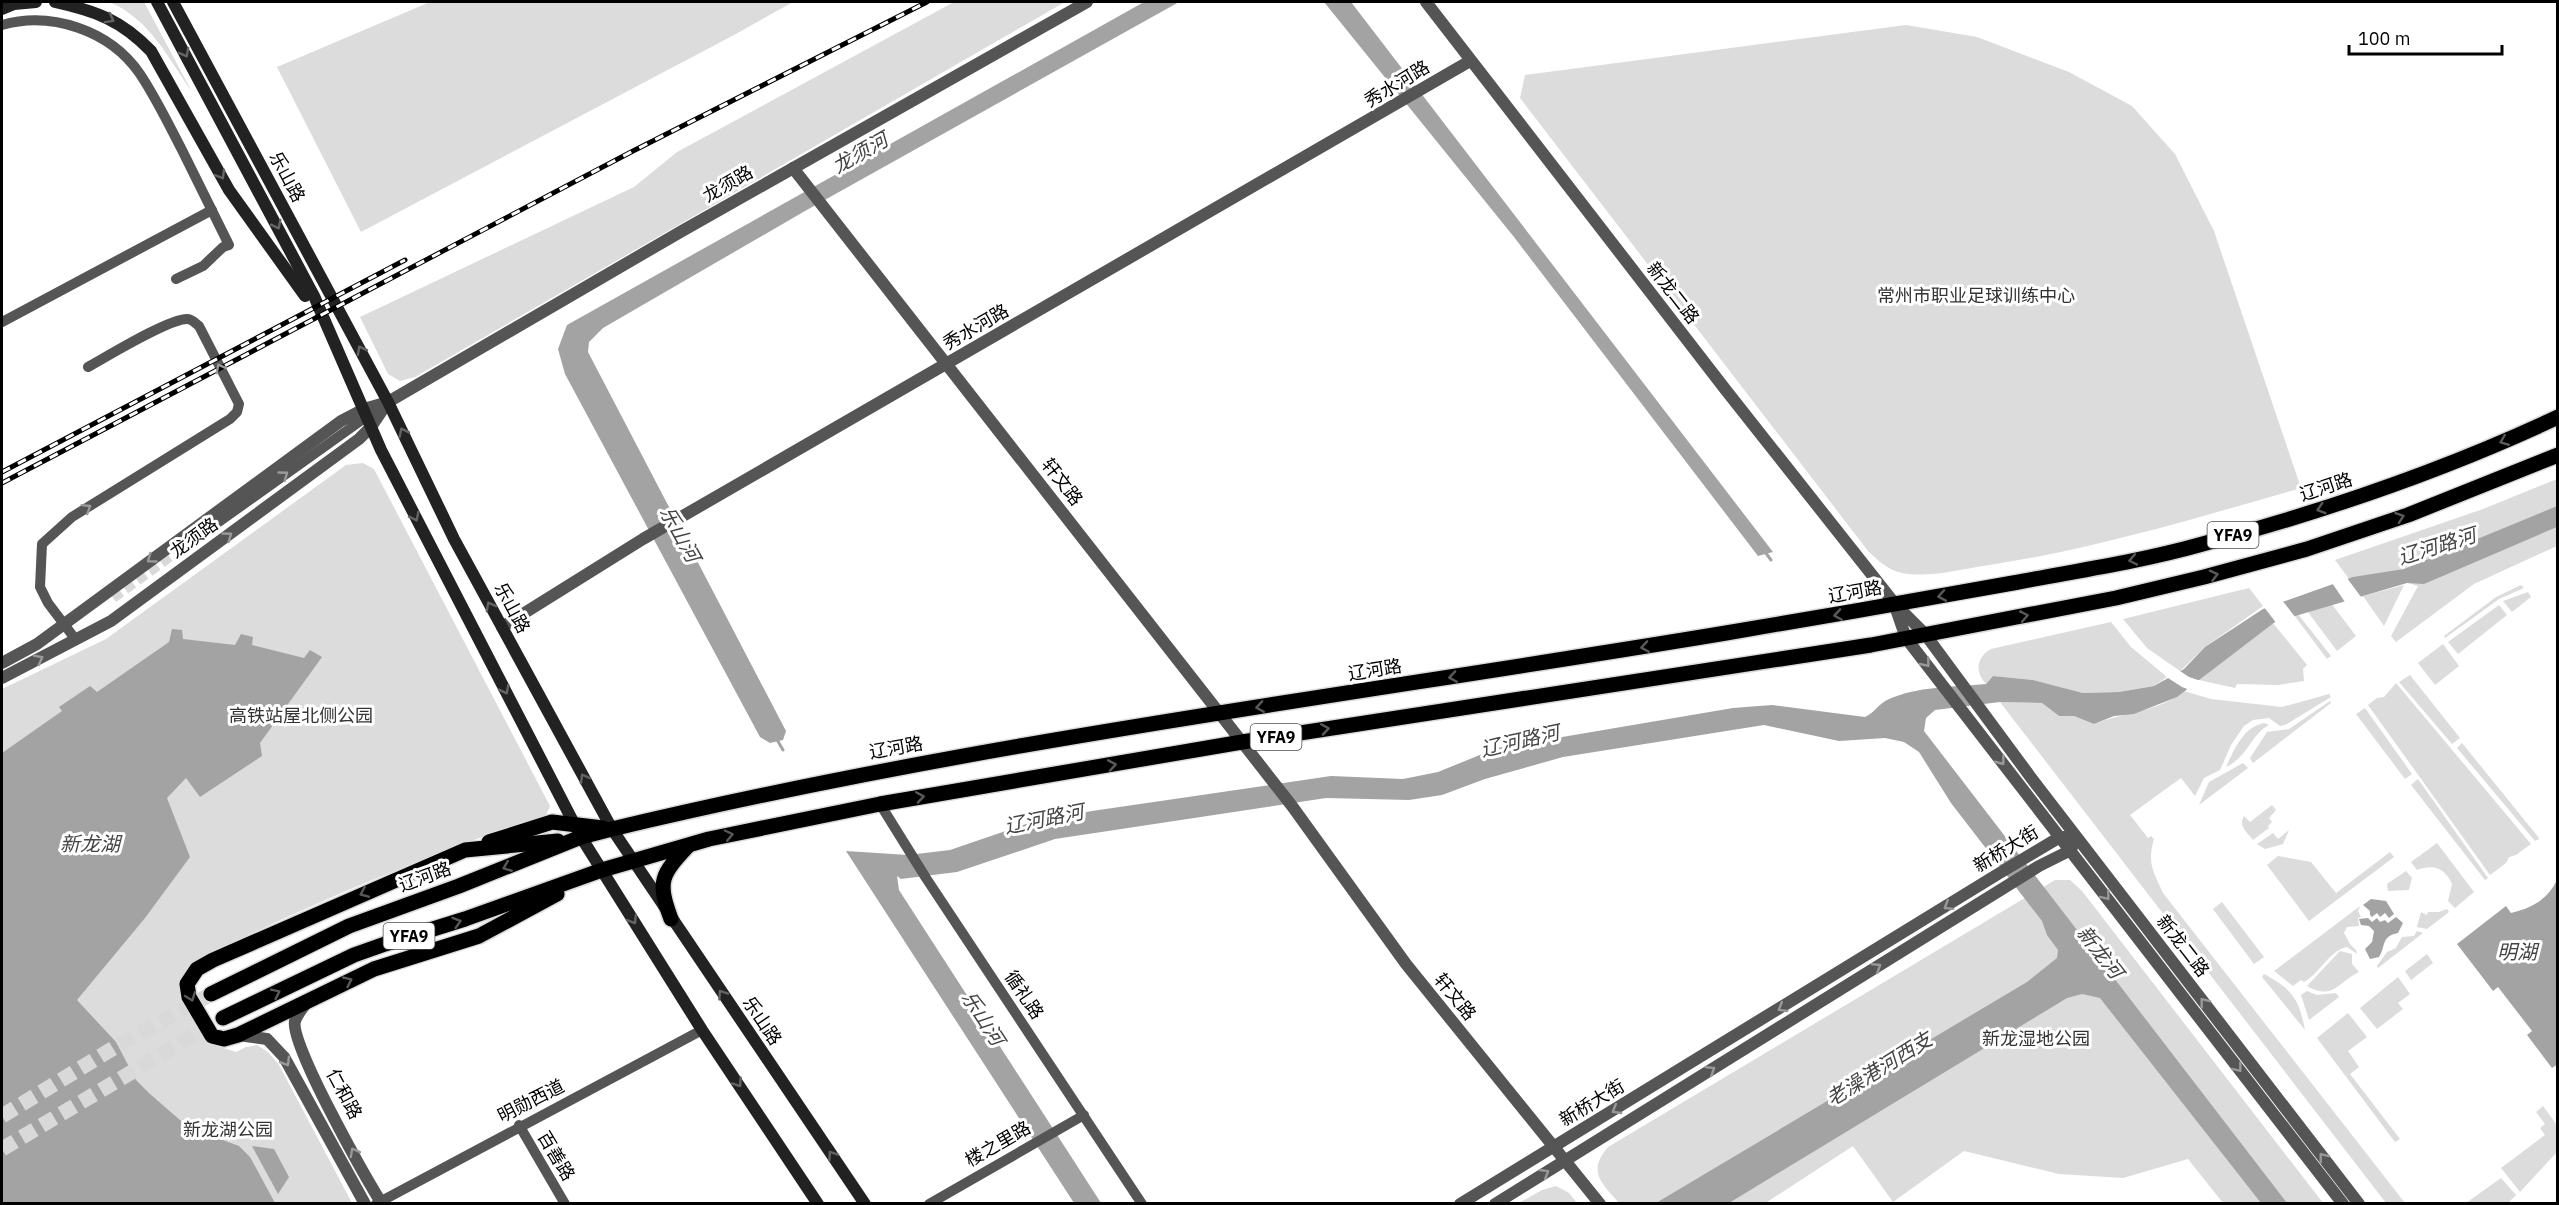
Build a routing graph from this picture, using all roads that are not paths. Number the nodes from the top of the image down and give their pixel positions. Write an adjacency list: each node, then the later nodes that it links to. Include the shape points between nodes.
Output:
1 (36, 2): 7 (main road)
2 (55, 2): 14 (main road, one-way to 14, via 107,16 151,51 229,190 291,274)
3 (157, 2): 14 (main road, 乐山路, one-way to 14, via 259,190)
4 (173, 2): 17 (main road, 乐山路, one-way to 4)
5 (1088, 2): 10 (street, 龙须路)
6 (1426, 2): 9 (street, 新龙二路)
7 (2, 9)
8 (2, 25): 11 (street, via 35,20 58,22 100,37 123,54 145,82)
9 (1470, 61): 15 (street, 秀水河路); 22 (street, 新龙二路)
10 (793, 168): 15 (street, 轩文路); 17 (street, 龙须路)
11 (212, 210): 12 (street, via 229,245 203,266); 13 (street)
12 (176, 279)
13 (2, 322)
14 (334, 342): 19 (main road, 乐山路)
15 (947, 365): 24 (street, 秀水河路, via 643,539); 30 (street, 轩文路)
16 (88, 366): 23 (street, one-way to 16, via 40,587 42,544 72,517 230,419 239,405 193,321 169,324)
17 (388, 402): 19 (street, 龙须路); 19 (street, 龙须路); 24 (main road, 乐山路, one-way to 17, via 454,539)
18 (2558, 417): 22 (main road, 辽河路 / YFA9, one-way to 22, via 2396,484 2195,546)
19 (367, 418): 21 (street, one-way to 19); 23 (street, 龙须路, one-way to 23, via 341,421); 27 (street, 龙须路, one-way to 19, via 111,621 359,439); 34 (main road, 乐山路, one-way to 34)
20 (2558, 455): 25 (main road, YFA9, one-way to 20, via 2116,598 2254,564 2408,514)
21 (185, 546)
22 (1895, 604): 25 (street, 新龙二路); 26 (street); 30 (main road, 辽河路 / YFA9, one-way to 30)
23 (64, 624): 27 (street); 28 (street, 龙须路)
24 (502, 627): 33 (main road, 乐山路, one-way to 24)
25 (1925, 634): 26 (main road, YFA9); 36 (street, 新龙二路)
26 (1906, 638): 31 (main road, YFA9, one-way to 26); 35 (street, 新龙二路, one-way to 35)
27 (76, 640): 29 (street, 龙须路, one-way to 27)
28 (2, 663)
29 (2, 678)
30 (1221, 714): 31 (street, 轩文路); 33 (main road, 辽河路 / YFA9, via 866,773)
31 (1242, 742): 32 (main road, YFA9, one-way to 31); 49 (street, 轩文路, via 1406,964)
32 (880, 804): 37 (main road, YFA9, one-way to 32); 47 (street, 循礼路)
33 (612, 829): 34 (main road, 辽河路 / YFA9); 39 (main road, 乐山路)
34 (578, 831): 40 (main road, 乐山路); 42 (main road, 辽河路 / YFA9, one-way to 42, via 459,886 349,926); 46 (main road, one-way to 46, via 515,846 465,850 197,969 187,984 189,997 212,1036 224,1039)
35 (2060, 837): 36 (street, 新桥大街); 38 (street, 新龙二路); 49 (street, 新桥大街, one-way to 49)
36 (2076, 837): 38 (street); 62 (street, 新龙二路, one-way to 36)
37 (689, 845): 39 (main road, YFA9); 41 (main road, via 670,865 664,878 662,895)
38 (2071, 850): 50 (street, 新桥大街, one-way to 38, via 2039,866); 61 (street, 新龙二路, one-way to 61)
39 (632, 862): 40 (main road, YFA9); 41 (main road, 乐山路)
40 (602, 870): 43 (main road, one-way to 40, via 374,969 479,936); 44 (main road, YFA9, one-way to 40, via 354,955); 45 (main road, 乐山路, one-way to 45)
41 (671, 920): 55 (main road, 乐山路, one-way to 41)
42 (211, 994)
43 (309, 999): 46 (main road); 52 (street, 仁和路, one-way to 43, via 296,1037 295,1021)
44 (223, 1018)
45 (702, 1030): 48 (street, 明勋西道); 54 (main road, 乐山路, one-way to 54)
46 (238, 1035): 51 (street, 仁和路, one-way to 51, via 267,1039 284,1057)
47 (1084, 1115): 56 (street, 楼之里路); 57 (street, 循礼路)
48 (519, 1125): 52 (street, 明勋西道); 53 (street, 百善路)
49 (1555, 1147): 50 (street, 轩文路); 58 (street, 新桥大街)
50 (1566, 1160): 59 (street, 新桥大街, one-way to 50); 60 (street, 轩文路)
51 (365, 1203)
52 (379, 1203)
53 (565, 1203)
54 (818, 1203)
55 (865, 1203)
56 (929, 1203)
57 (1142, 1203)
58 (1460, 1203)
59 (1495, 1203)
60 (1600, 1203)
61 (2343, 1203)
62 (2359, 1203)

